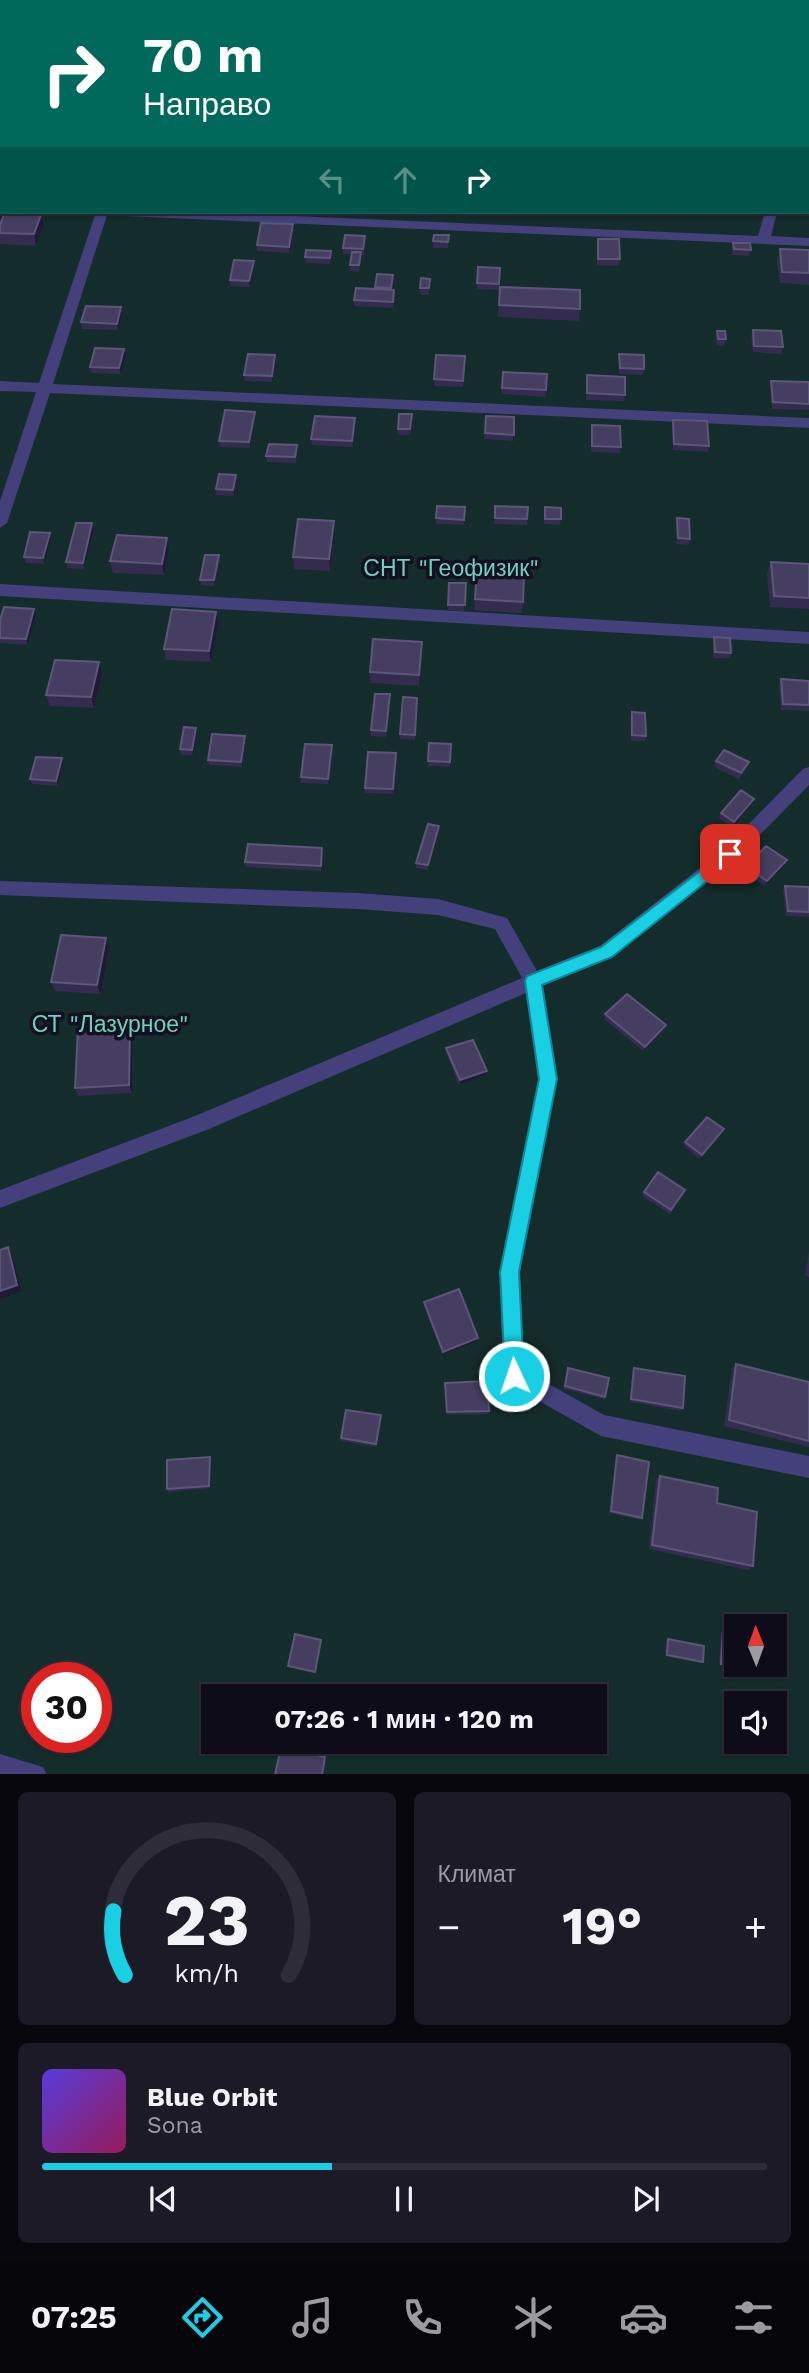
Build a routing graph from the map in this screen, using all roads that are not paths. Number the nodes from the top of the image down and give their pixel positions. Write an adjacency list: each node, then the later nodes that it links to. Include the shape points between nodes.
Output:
1 (101, 214): 7 (street)
2 (170, 214): 4 (street)
3 (770, 214): 4 (street)
4 (764, 239): 5 (street)
5 (809, 242)
6 (0, 386): 7 (street)
7 (42, 388): 8 (street); 9 (street)
8 (809, 423)
9 (0, 523)
10 (0, 590): 11 (street)
11 (809, 638)
12 (809, 774): 14 (street, via 730,854 607,952)
13 (0, 888): 14 (street, via 438,908 501,923)
14 (533, 981): 15 (street, via 248,1105); 16 (street, via 548,1079 510,1272 514,1376 601,1425)
15 (0, 1199)
16 (809, 1467)
17 (0, 1766): 18 (street)
18 (35, 1774)

